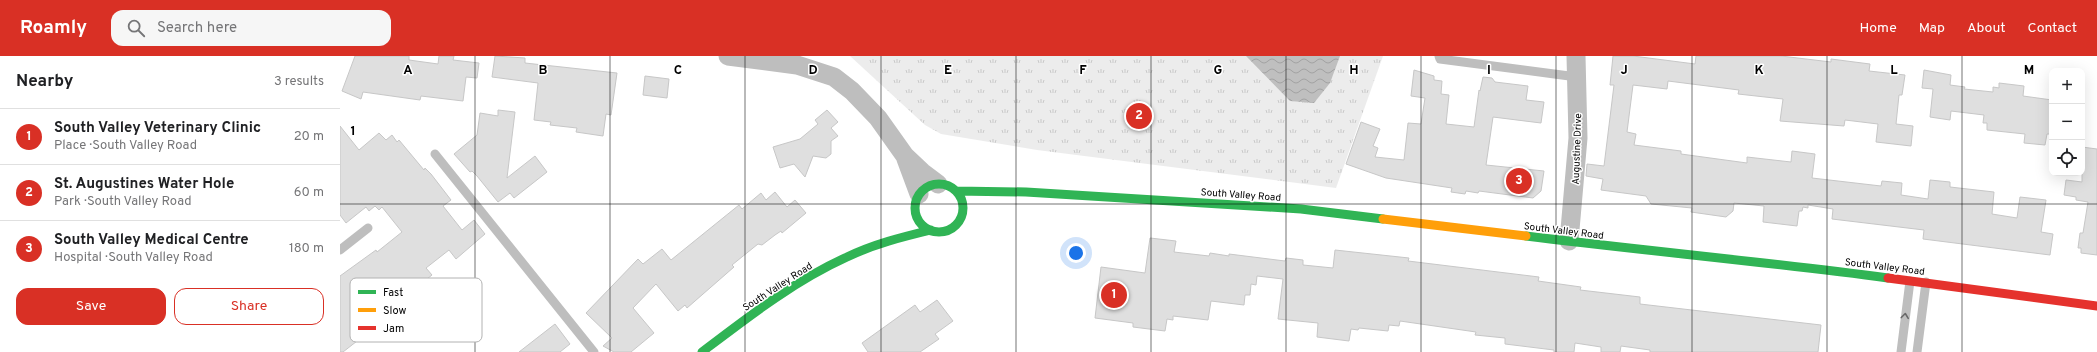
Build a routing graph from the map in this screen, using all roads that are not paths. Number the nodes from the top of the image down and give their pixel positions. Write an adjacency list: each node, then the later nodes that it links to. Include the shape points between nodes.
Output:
1 (728, 56): 6 (street, via 797,65 834,77 852,91 878,118)
2 (1439, 56): 4 (lane, via 1440,59)
3 (1576, 56): 4 (street, Augustine Drive)
4 (1577, 77): 18 (street, Augustine Drive, via 1578,138)
5 (435, 154): 24 (lane)
6 (905, 156): 7 (street); 10 (street)
7 (938, 184): 8 (main road, South Valley Road); 10 (main road, via 931,185)
8 (956, 191): 9 (main road, South Valley Road); 13 (main road, via 962,201)
9 (1026, 192): 11 (main road, South Valley Road); 18 (main road, South Valley Road, via 1301,209)
10 (917, 199): 14 (main road); 17 (main road, via 916,213 919,222)
11 (988, 200)
12 (975, 207): 13 (main road, South Valley Road)
13 (962, 213): 17 (main road, South Valley Road, via 949,230)
14 (907, 216)
15 (368, 228): 20 (lane)
16 (898, 228): 19 (main road, South Valley Road)
17 (931, 230): 19 (main road, South Valley Road)
18 (1569, 241): 21 (main road, South Valley Road, via 1776,263)
19 (870, 247): 25 (main road, South Valley Road, via 830,265 778,297)
20 (340, 250)
21 (1910, 281): 22 (main road, South Valley Road); 26 (lane, one-way to 21)
22 (1926, 282): 23 (main road, South Valley Road); 27 (lane)
23 (2097, 306)
24 (594, 352)
25 (702, 352)
26 (1901, 352)
27 (1916, 352)

